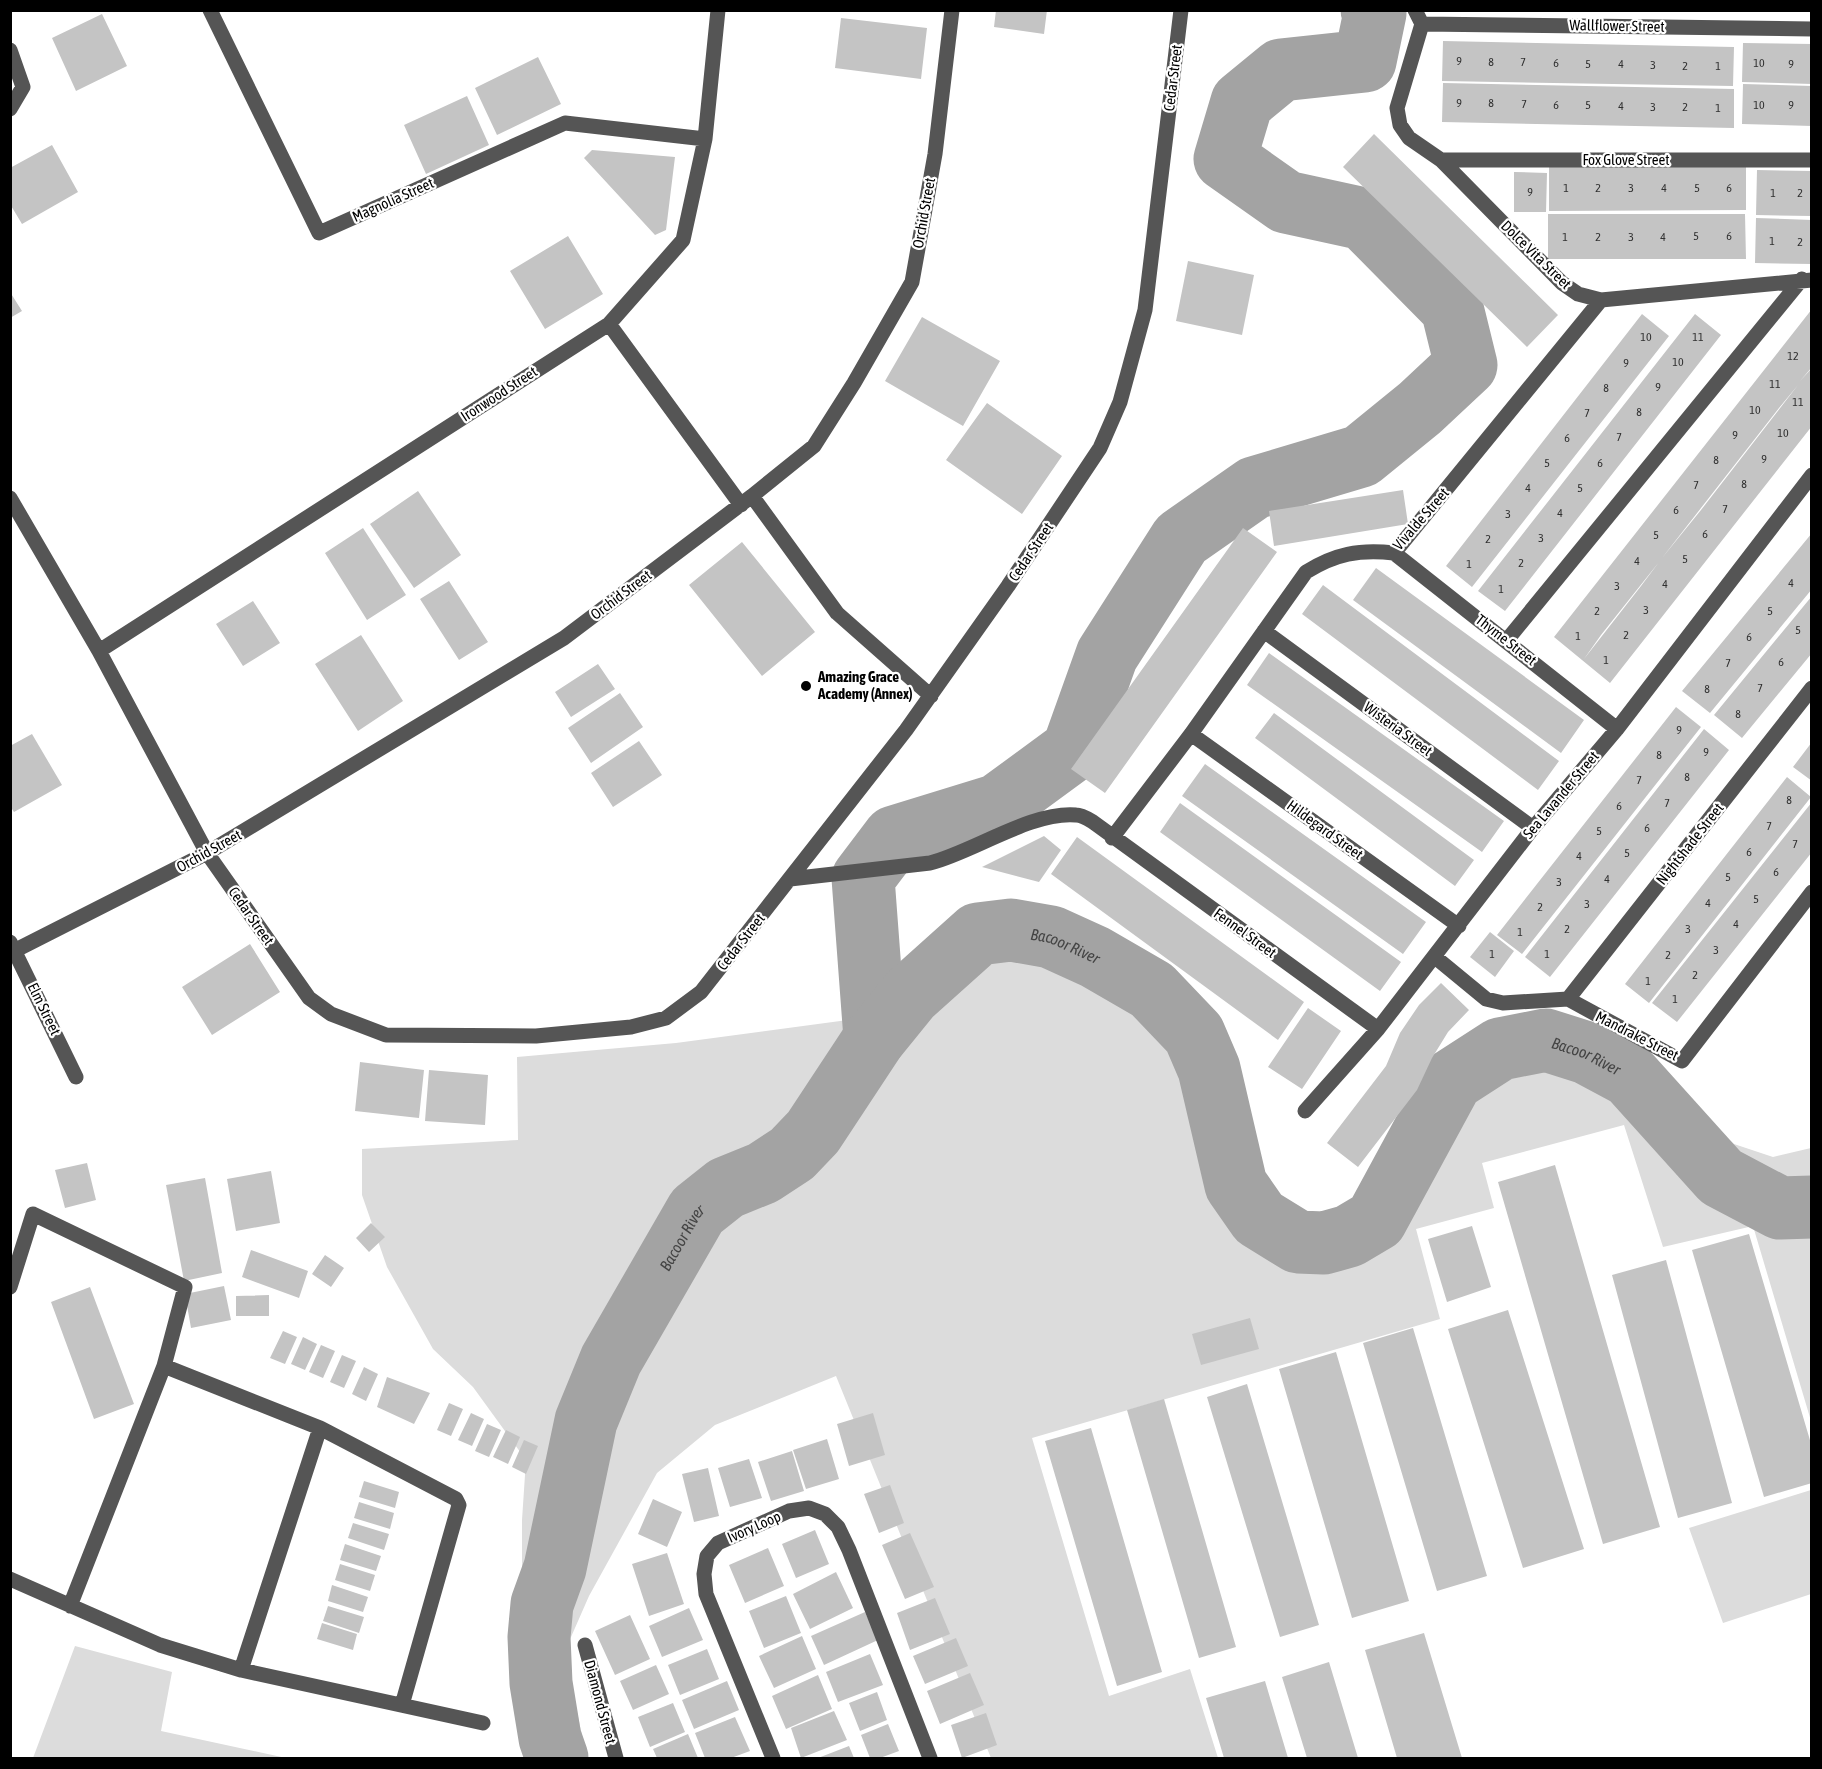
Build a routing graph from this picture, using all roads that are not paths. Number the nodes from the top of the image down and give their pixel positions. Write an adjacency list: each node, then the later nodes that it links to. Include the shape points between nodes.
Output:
1 (210, 10): 9 (street, Magnolia Street, via 319,233 565,123)
2 (718, 10): 9 (street, Ironwood Street)
3 (952, 10): 17 (street, Orchid Street, via 935,154 912,282 814,446)
4 (1182, 10): 23 (street, Cedar Street, via 1145,310 1120,402 1100,448)
5 (1419, 17): 6 (street, Wallflower Street); 10 (street, Dolce Vita Street, via 1397,108 1400,125 1409,138)
6 (1812, 28)
7 (10, 50): 8 (street, via 23,87)
8 (10, 109)
9 (705, 139): 14 (street, Ironwood Street, via 683,240)
10 (1441, 160): 11 (street, Fox Glove Street); 13 (street, Dolce Vita Street, via 1562,283 1578,294)
11 (1812, 160)
12 (1807, 280): 13 (street, Dolce Vita Street); 20 (street)
13 (1601, 300): 18 (street, Vivalde Street)
14 (609, 324): 17 (street); 21 (street, Ironwood Street)
15 (1812, 475): 24 (street, Sea Lavander Street)
16 (10, 498): 21 (street, Cedar Street)
17 (747, 501): 23 (street, via 837,613); 28 (street, Orchid Street, via 564,638)
18 (1394, 553): 19 (street, Vivalde Street, via 1371,550 1327,559 1306,572); 20 (street, Thyme Street)
19 (1264, 631): 25 (street, Vivalde Street); 26 (street, Wisteria Street)
20 (1507, 640): 24 (street, Thyme Street)
21 (99, 651): 28 (street, Cedar Street)
22 (1812, 688): 34 (street, Nightshade Street)
23 (931, 696): 29 (street, Cedar Street)
24 (1617, 729): 26 (street, Sea Lavander Street)
25 (1191, 734): 27 (street, Vivalde Street); 31 (street, Hildegard Street)
26 (1533, 828): 31 (street, Sea Lavander Street)
27 (1112, 838): 29 (street, Fennel Street, via 1078,815 1056,816 990,839 951,858 890,870); 35 (street, Fennel Street)
28 (207, 853): 29 (street, Cedar Street, via 309,998 331,1014 386,1035 536,1036 631,1027 666,1018 701,992); 32 (street, Orchid Street)
29 (790, 879)
30 (1812, 892): 34 (street, Mandrake Street, via 1682,1061)
31 (1459, 926): 33 (street, Sea Lavander Street)
32 (12, 948): 36 (street, Elm Street)
33 (1435, 957): 34 (street, via 1494,1002); 35 (street, Sea Lavander Street)
34 (1568, 999)
35 (1378, 1029): 37 (street, Sea Lavander Street)
36 (76, 1077)
37 (1305, 1111)
38 (10, 1287): 39 (street, via 33,1214 185,1287)
39 (164, 1366): 40 (street); 42 (street)
40 (320, 1428): 44 (street); 45 (street, via 441,1490 459,1505)
41 (10, 1579): 42 (street)
42 (70, 1606): 44 (street, via 160,1645)
43 (585, 1645): 47 (street, Diamond Street)
44 (241, 1670): 45 (street)
45 (402, 1705): 46 (street)
46 (483, 1722)
47 (616, 1758)
48 (773, 1758): 49 (street, Ivory Loop, via 706,1593 704,1574 707,1556 718,1543 789,1511 809,1508 825,1514 838,1527)
49 (930, 1758)

